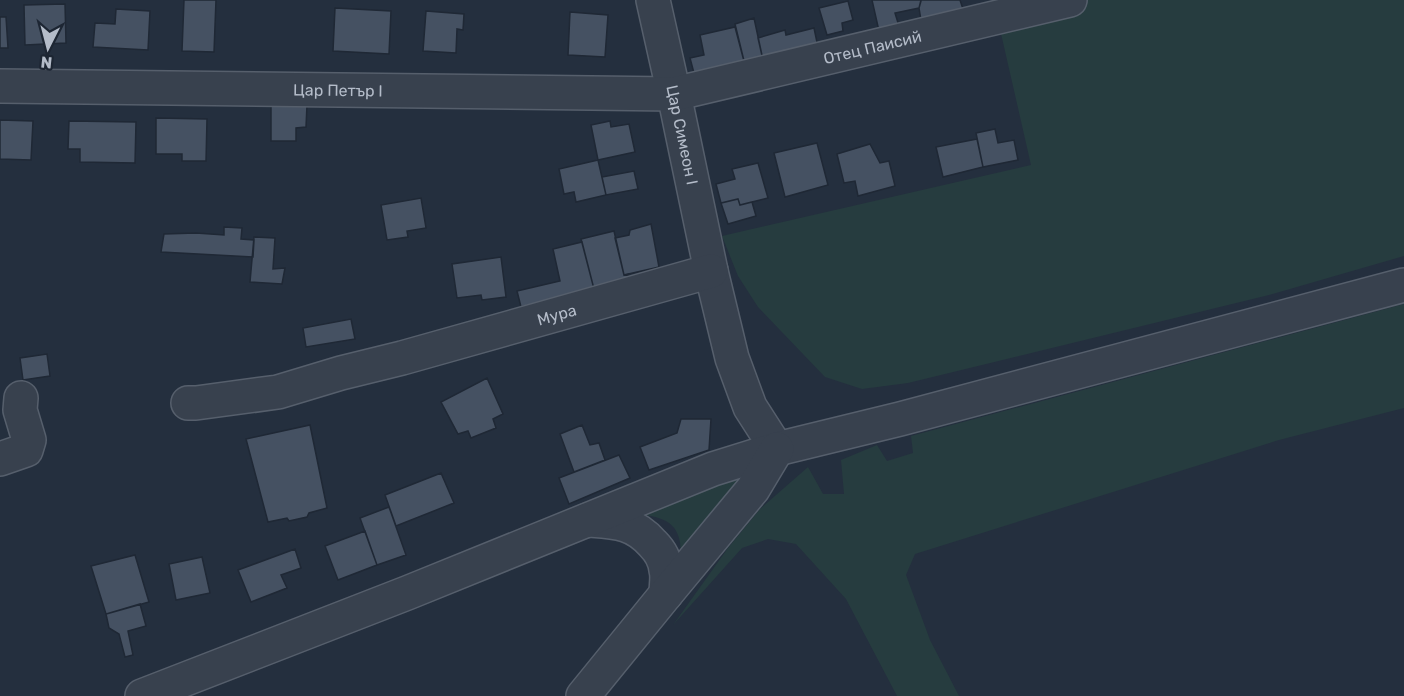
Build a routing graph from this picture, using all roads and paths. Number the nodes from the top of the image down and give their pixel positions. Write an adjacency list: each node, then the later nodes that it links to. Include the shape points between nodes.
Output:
1 (653, 0): 4 (street, Цар Симеон I)
2 (1070, 0): 4 (street, Отец Паисий)
3 (0, 86): 4 (street, Цар Петър I)
4 (675, 94): 5 (street, Цар Симеон I)
5 (711, 271): 8 (street, Мура, via 278,392); 9 (street, Цар Симеон I, via 732,358 750,406)
6 (1404, 285): 9 (street)
7 (21, 398): 10 (street, via 26,450)
8 (188, 403)
9 (777, 449): 11 (street); 12 (street, via 753,489)
10 (0, 459)
11 (586, 520): 12 (street, via 633,527 647,538 660,552 666,570); 13 (street)
12 (666, 594): 14 (street)
13 (142, 696)
14 (584, 696)

